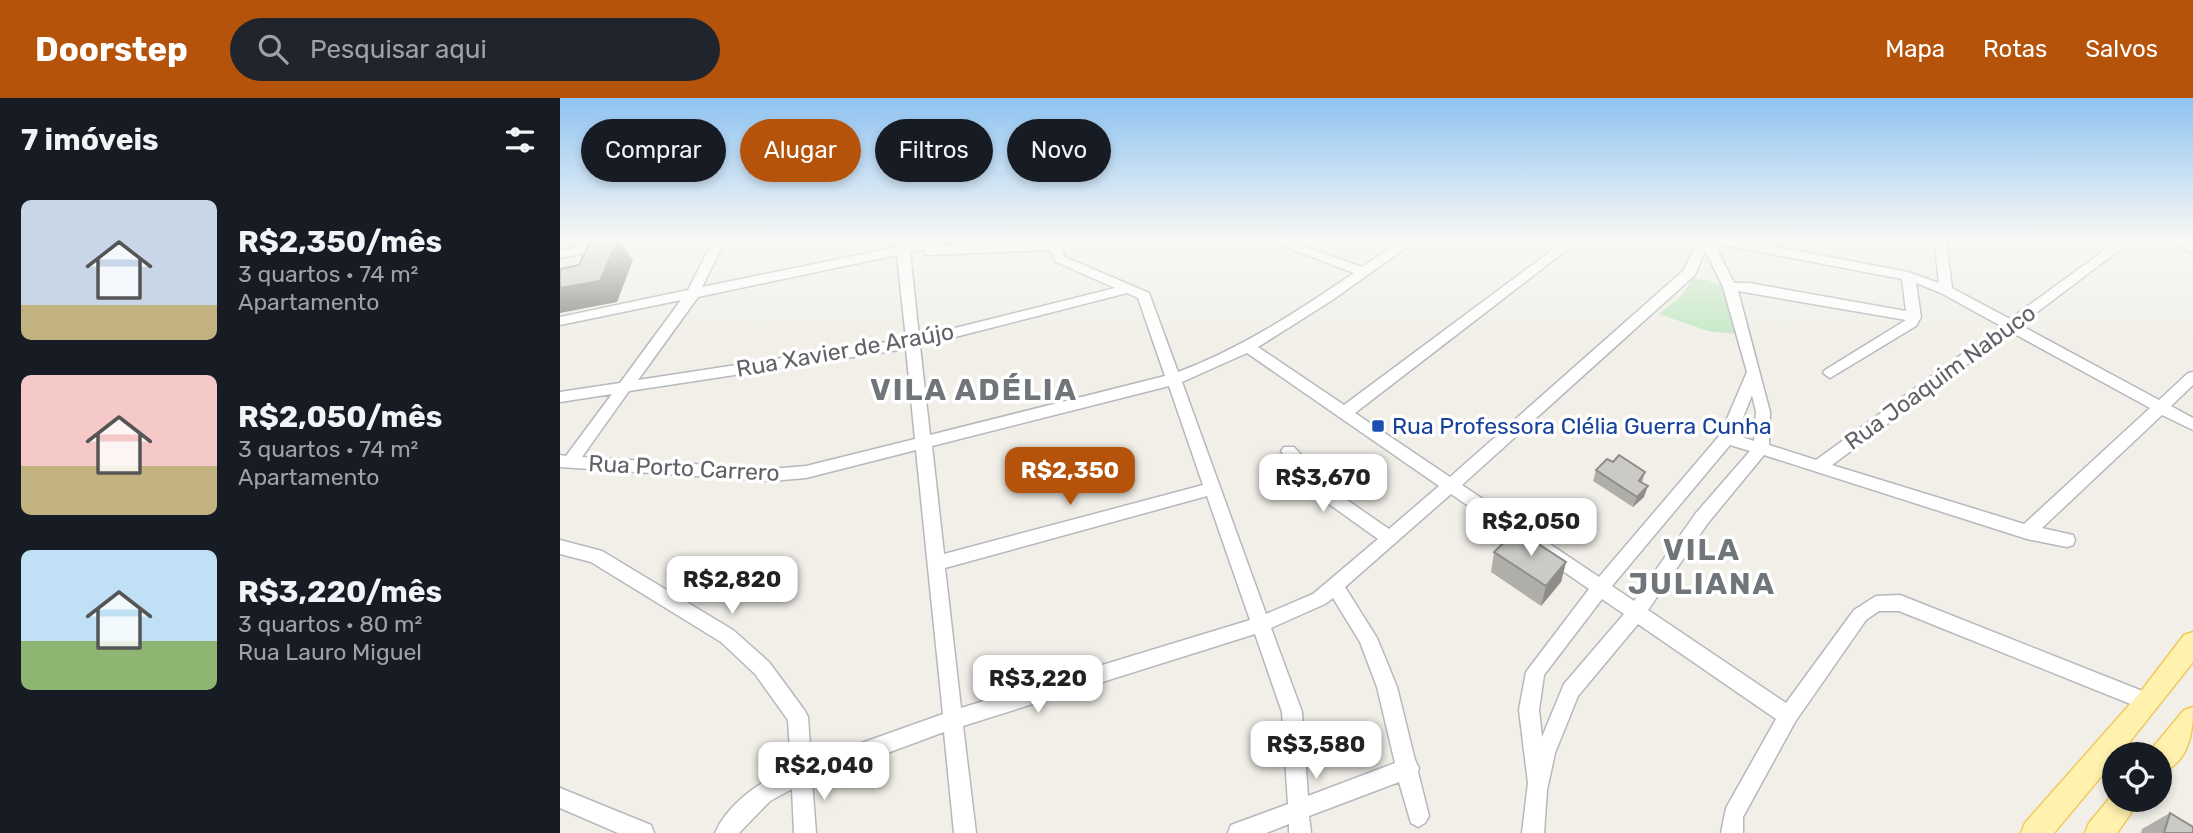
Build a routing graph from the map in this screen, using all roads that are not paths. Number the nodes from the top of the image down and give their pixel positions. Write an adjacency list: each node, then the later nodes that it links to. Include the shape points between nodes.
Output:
1 (703, 273): 16 (street)
2 (794, 273): 16 (street)
3 (906, 273): 20 (street)
4 (1092, 273): 14 (street)
5 (1360, 273): 21 (street, Rua Porto Carrero)
6 (1529, 273): 29 (street)
7 (1689, 273): 37 (street)
8 (1723, 273): 13 (street)
9 (1894, 273): 12 (street)
10 (1944, 273): 15 (street)
11 (2082, 273): 19 (street, Rua Joaquim Nabuco)
12 (1908, 276): 15 (street); 17 (street)
13 (1730, 287): 17 (street); 22 (street)
14 (1128, 289): 20 (street, Rua Xavier de Araújo); 25 (street, via 1144,296)
15 (1946, 290): 19 (street)
16 (692, 295): 18 (street); 26 (street)
17 (1914, 317): 23 (street)
18 (560, 321)
19 (2011, 326): 28 (street); 36 (street, Rua Joaquim Nabuco)
20 (913, 343): 26 (street, Rua Xavier de Araújo); 32 (street)
21 (1248, 347): 25 (street, Rua Porto Carrero); 29 (street)
22 (1754, 372): 31 (street); 33 (street, via 1763,412)
23 (1830, 373)
24 (2193, 377): 28 (street)
25 (1175, 379): 32 (street, Rua Porto Carrero); 38 (street)
26 (628, 384): 27 (street, Rua Xavier de Araújo); 35 (street)
27 (560, 397)
28 (2160, 407): 30 (street); 39 (street)
29 (1344, 413): 37 (street)
30 (2193, 425)
31 (1727, 438): 33 (street); 45 (street)
32 (923, 442): 35 (street, Rua Porto Carrero, via 806,472 770,475); 43 (street)
33 (1761, 448): 36 (street); 46 (street, via 1702,518)
34 (1289, 451): 40 (street, via 1328,495)
35 (565, 461)
36 (1819, 466): 39 (street)
37 (1451, 486): 40 (street); 45 (street)
38 (1214, 488): 43 (street); 47 (street)
39 (2027, 532): 41 (street)
40 (1391, 539): 44 (street)
41 (2067, 540)
42 (560, 547): 55 (street, via 596,556 727,636 762,668 797,717)
43 (936, 563): 52 (street)
44 (1335, 586): 47 (street, via 1319,599); 54 (street, via 1368,638 1388,687)
45 (1600, 588): 46 (street); 56 (street, via 1535,672 1529,710)
46 (1636, 613): 50 (street); 56 (street, via 1571,690 1545,753)
47 (1262, 624): 52 (street); 58 (street, via 1292,712)
48 (2193, 643): 49 (main road)
49 (2148, 702): 50 (street, via 1900,603 1876,604 1860,615); 70 (main road)
50 (1788, 716): 69 (street, via 1733,815)
51 (2193, 719): 53 (main road)
52 (953, 720): 55 (street); 65 (street)
53 (2172, 745)
54 (1409, 768): 58 (street); 60 (street)
55 (802, 774): 63 (street, via 763,794); 64 (street)
56 (1537, 790): 68 (street)
57 (560, 799): 61 (street)
58 (1298, 810): 66 (street); 67 (street)
59 (2116, 812): 71 (main road)
60 (1418, 817)
61 (615, 828): 62 (street)
62 (643, 833)
63 (726, 833)
64 (804, 833)
65 (965, 833)
66 (1239, 833)
67 (1300, 833)
68 (1533, 833)
69 (1732, 833)
70 (2035, 833)
71 (2099, 833)

